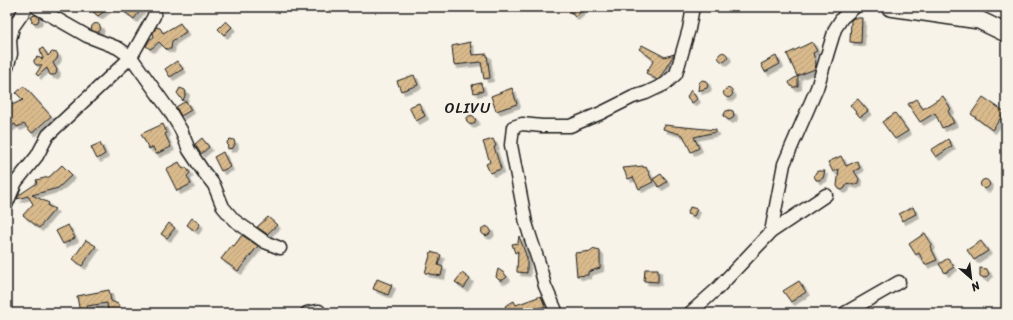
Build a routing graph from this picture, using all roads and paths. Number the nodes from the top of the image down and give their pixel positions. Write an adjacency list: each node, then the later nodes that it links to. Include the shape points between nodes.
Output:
1 (27, 7): 11 (street, via 14,27 10,40 12,54)
2 (36, 7): 10 (street, via 87,36 118,48)
3 (155, 7): 10 (street, via 154,16)
4 (693, 7): 17 (street, via 676,74 665,84 570,126 522,124 513,127 511,145 526,223)
5 (855, 7): 14 (street, via 834,29 817,88 784,164)
6 (890, 7): 8 (street)
7 (968, 7): 8 (street)
8 (948, 16): 9 (street, via 979,20)
9 (1006, 33)
10 (132, 57): 13 (street, via 48,134 37,156 16,182); 15 (street, via 169,110 189,150 214,185 223,207 234,220 265,242)
11 (7, 68)
12 (826, 195): 14 (street)
13 (7, 203)
14 (770, 232): 18 (street, via 717,289)
15 (280, 248)
16 (899, 282): 19 (street)
17 (556, 313)
18 (690, 313)
19 (845, 313)

